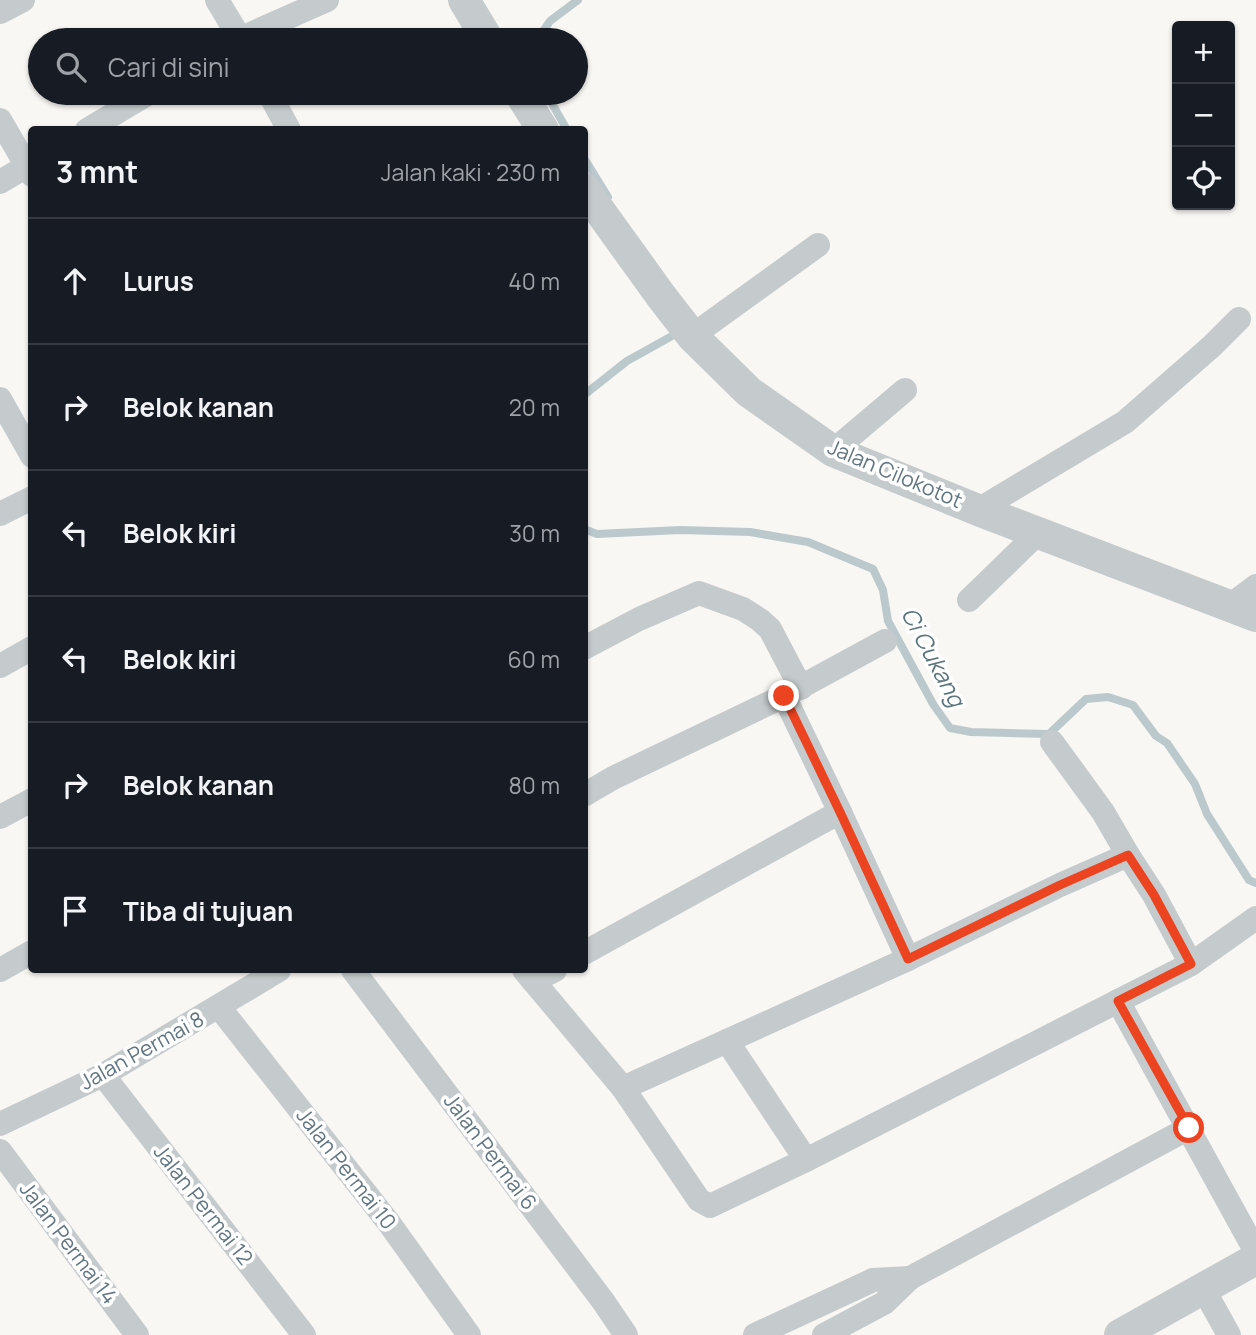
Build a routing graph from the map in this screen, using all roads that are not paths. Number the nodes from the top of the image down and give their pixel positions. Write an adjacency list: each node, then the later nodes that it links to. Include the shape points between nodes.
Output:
1 (23, 0): 5 (street)
2 (217, 0): 6 (street)
3 (464, 0): 8 (street)
4 (321, 3): 7 (street)
5 (0, 12)
6 (232, 28)
7 (266, 28)
8 (481, 28)
9 (129, 105): 13 (street)
10 (275, 105): 14 (street)
11 (527, 105): 15 (street)
12 (0, 120): 16 (street)
13 (94, 126)
14 (287, 126)
15 (541, 126)
16 (28, 165)
17 (28, 169): 18 (street)
18 (0, 181)
19 (588, 193): 22 (street, Jalan Cilokotot)
20 (818, 245): 22 (street)
21 (1239, 319): 28 (street, via 1125,422)
22 (686, 328): 26 (street, Jalan Cilokotot, via 749,392)
23 (905, 390): 26 (street)
24 (0, 399): 25 (street)
25 (28, 449)
26 (833, 451): 28 (street, Jalan Cilokotot)
27 (28, 500): 29 (street)
28 (978, 510): 30 (street, Jalan Cilokotot)
29 (0, 514)
30 (1038, 533): 32 (street); 33 (street, Jalan Cilokotot)
31 (1256, 586): 33 (street)
32 (968, 600)
33 (1242, 612)
34 (885, 641): 38 (street)
35 (588, 646): 38 (street, via 699,593 743,609 770,629)
36 (28, 650): 37 (street)
37 (0, 666)
38 (792, 692): 40 (street); 42 (street)
39 (1052, 742): 44 (street)
40 (588, 793)
41 (28, 802): 43 (street)
42 (840, 812): 46 (street); 48 (street)
43 (0, 817)
44 (1128, 855): 48 (street); 49 (street)
45 (1256, 918): 49 (street)
46 (588, 951)
47 (28, 955): 50 (street)
48 (908, 959): 56 (street)
49 (1191, 964): 54 (street)
50 (0, 970)
51 (274, 973): 55 (street, Jalan Permai 8)
52 (355, 973): 70 (street, Jalan Permai 6)
53 (537, 973): 58 (street)
54 (1118, 1001): 60 (street); 62 (street)
55 (219, 1007): 57 (street, Jalan Permai 8); 69 (street, Jalan Permai 10, via 389,1223)
56 (727, 1041): 58 (street); 62 (street)
57 (103, 1075): 59 (street, Jalan Permai 8); 68 (street, Jalan Permai 12)
58 (623, 1088): 62 (street, via 699,1200 710,1206)
59 (0, 1124)
60 (1189, 1128): 63 (street); 65 (street)
61 (0, 1151): 67 (street, Jalan Permai 14)
62 (806, 1160)
63 (1256, 1252)
64 (1256, 1259): 66 (street)
65 (909, 1278): 71 (street, via 873,1280); 72 (street, via 884,1303)
66 (1203, 1288): 73 (street); 74 (street)
67 (137, 1335)
68 (304, 1335)
69 (469, 1335)
70 (626, 1335)
71 (755, 1335)
72 (824, 1335)
73 (1120, 1335)
74 (1229, 1335)

